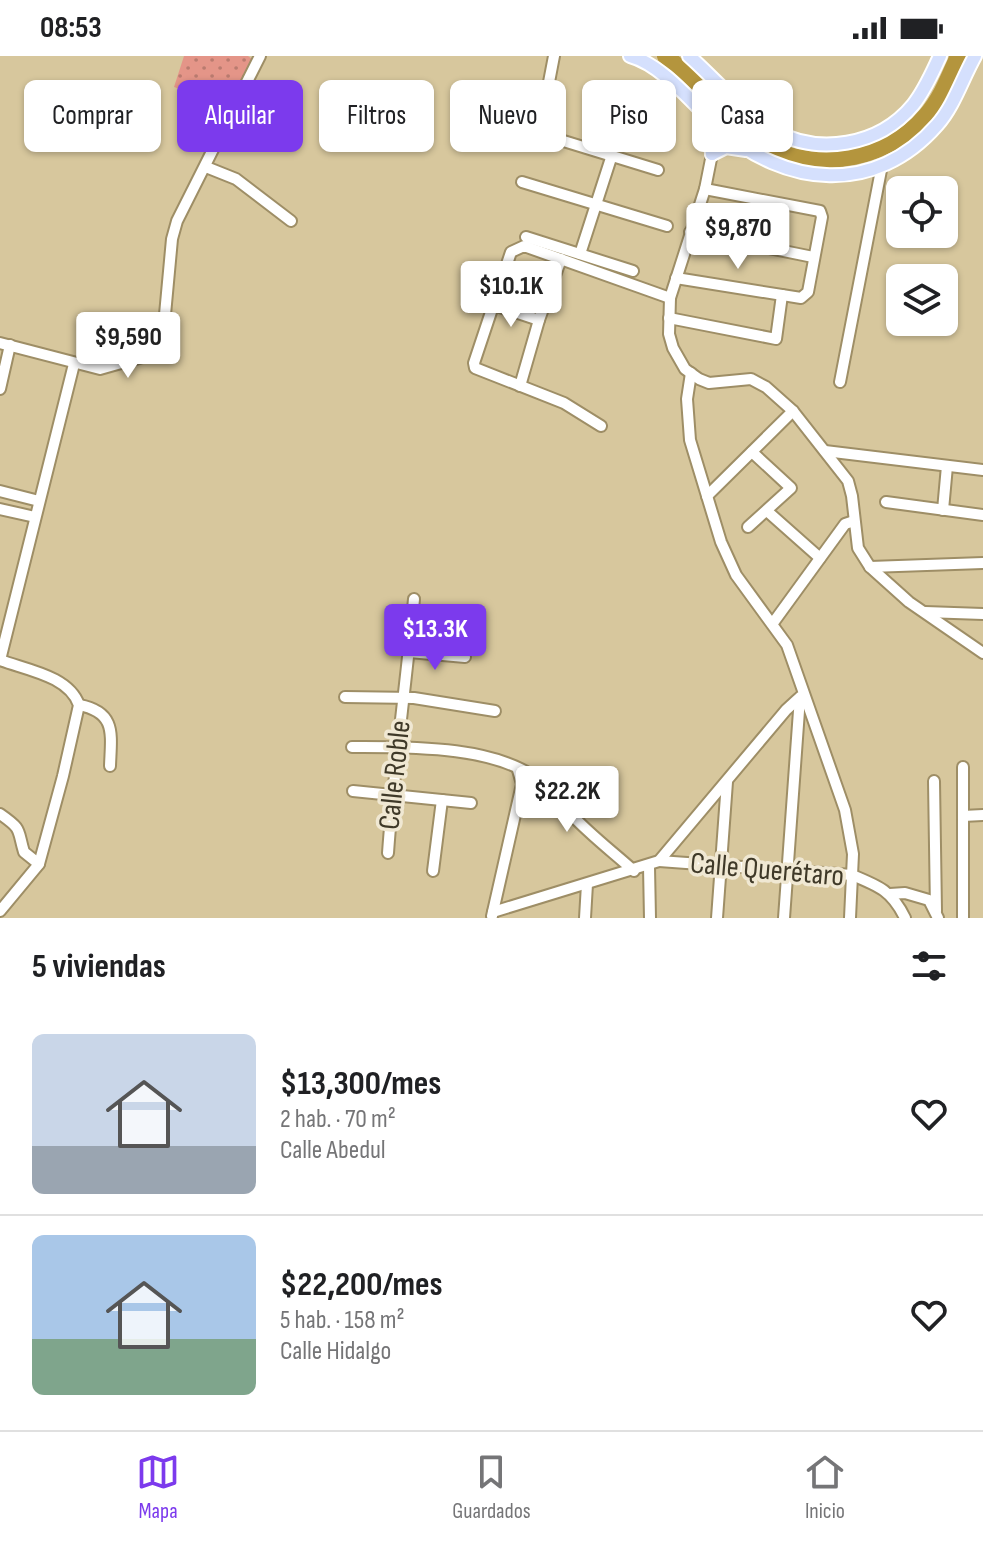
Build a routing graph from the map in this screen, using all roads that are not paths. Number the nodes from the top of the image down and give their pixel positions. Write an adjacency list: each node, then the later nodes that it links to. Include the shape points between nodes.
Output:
1 (260, 56): 15 (street)
2 (554, 56): 13 (street, via 540,129)
3 (630, 56): 8 (main road, via 653,66)
4 (689, 56): 7 (main road)
5 (940, 56): 9 (main road, via 912,107 880,131 832,145)
6 (975, 56): 14 (main road, via 936,127)
7 (714, 80)
8 (692, 103)
9 (793, 139)
10 (716, 152): 12 (main road)
11 (750, 152): 14 (main road, via 776,166 816,175 845,175)
12 (712, 154): 18 (street)
13 (611, 158): 16 (street); 19 (street)
14 (882, 165): 37 (street)
15 (206, 167): 20 (street, via 236,179); 35 (street, via 172,239 162,347 155,355 100,369)
16 (658, 170)
17 (522, 182): 19 (street)
18 (705, 189): 22 (street); 25 (street, via 820,211)
19 (596, 206): 21 (street); 24 (street)
20 (291, 221)
21 (667, 226)
22 (690, 232): 25 (street); 28 (street)
23 (526, 237): 24 (street)
24 (580, 254): 27 (street)
25 (813, 257): 29 (street, via 805,296)
26 (561, 259): 30 (street); 31 (street, via 524,246 515,248); 33 (street)
27 (633, 271)
28 (676, 278): 29 (street); 30 (street)
29 (782, 295): 32 (street, via 776,339)
30 (670, 298): 32 (street)
31 (494, 305): 33 (street); 38 (street, via 475,368)
32 (669, 318): 36 (street, via 673,348)
33 (539, 320): 38 (street)
34 (5, 344): 35 (street); 39 (street)
35 (74, 364): 48 (street)
36 (691, 373): 40 (street, via 709,383 751,379); 47 (street, via 690,440)
37 (840, 382)
38 (520, 386): 41 (street, via 564,403)
39 (0, 389)
40 (793, 411): 42 (street); 43 (street)
41 (601, 426)
42 (825, 451): 44 (street); 55 (street, via 848,481)
43 (752, 452): 47 (street); 52 (street, via 791,488)
44 (947, 466): 45 (street); 51 (street)
45 (983, 470)
46 (0, 491): 48 (street)
47 (707, 496): 63 (street, via 736,575)
48 (39, 501): 54 (street)
49 (886, 502): 51 (street)
50 (0, 509): 54 (street)
51 (943, 510): 53 (street)
52 (767, 511): 56 (street); 57 (street)
53 (983, 515)
54 (35, 517): 67 (street)
55 (854, 521): 57 (street, via 845,524); 59 (street, via 858,548)
56 (748, 527)
57 (820, 558): 63 (street)
58 (983, 563): 59 (street)
59 (870, 567): 61 (street)
60 (414, 599): 64 (street, Calle Roble)
61 (923, 612): 62 (street); 65 (street)
62 (983, 614)
63 (773, 623): 69 (street, via 787,645)
64 (409, 652): 66 (street); 70 (street, Calle Roble)
65 (983, 653)
66 (465, 657)
67 (0, 660): 71 (street, via 67,685)
68 (345, 697): 70 (street)
69 (801, 697): 79 (street); 91 (street); 94 (street, via 851,829)
70 (404, 698): 72 (street); 74 (street, Calle Roble)
71 (77, 700): 75 (street, via 99,711 111,726); 88 (street)
72 (495, 711)
73 (352, 747): 74 (street)
74 (396, 747): 77 (street, via 491,756); 81 (street, Calle Roble)
75 (110, 766)
76 (963, 767): 86 (street)
77 (518, 770): 93 (street, via 539,780); 100 (street, via 522,784)
78 (934, 781): 99 (street)
79 (727, 782): 89 (street); 90 (street)
80 (353, 791): 81 (street)
81 (392, 795): 82 (street); 87 (street, Calle Roble)
82 (442, 800): 83 (street); 92 (street)
83 (471, 803)
84 (0, 814): 88 (street, via 18,828 24,852)
85 (983, 815): 86 (street)
86 (963, 816): 108 (street)
87 (388, 853)
88 (39, 864): 98 (street)
89 (654, 864): 90 (street, Calle Querétaro); 93 (street, Calle Querétaro); 103 (street)
90 (720, 865): 91 (street, Calle Querétaro); 104 (street)
91 (787, 870): 94 (street, Calle Querétaro); 105 (street)
92 (433, 871)
93 (634, 871): 95 (street, Calle Querétaro)
94 (852, 875): 96 (street, Calle Querétaro); 106 (street)
95 (587, 884): 97 (street, Calle Querétaro); 102 (street)
96 (890, 894): 99 (street, via 929,900); 107 (street)
97 (514, 905): 100 (street, Calle Querétaro); 101 (street)
98 (0, 911)
99 (937, 914)
100 (492, 915)
101 (514, 918)
102 (585, 918)
103 (650, 918)
104 (717, 918)
105 (784, 918)
106 (850, 918)
107 (905, 918)
108 (963, 918)

